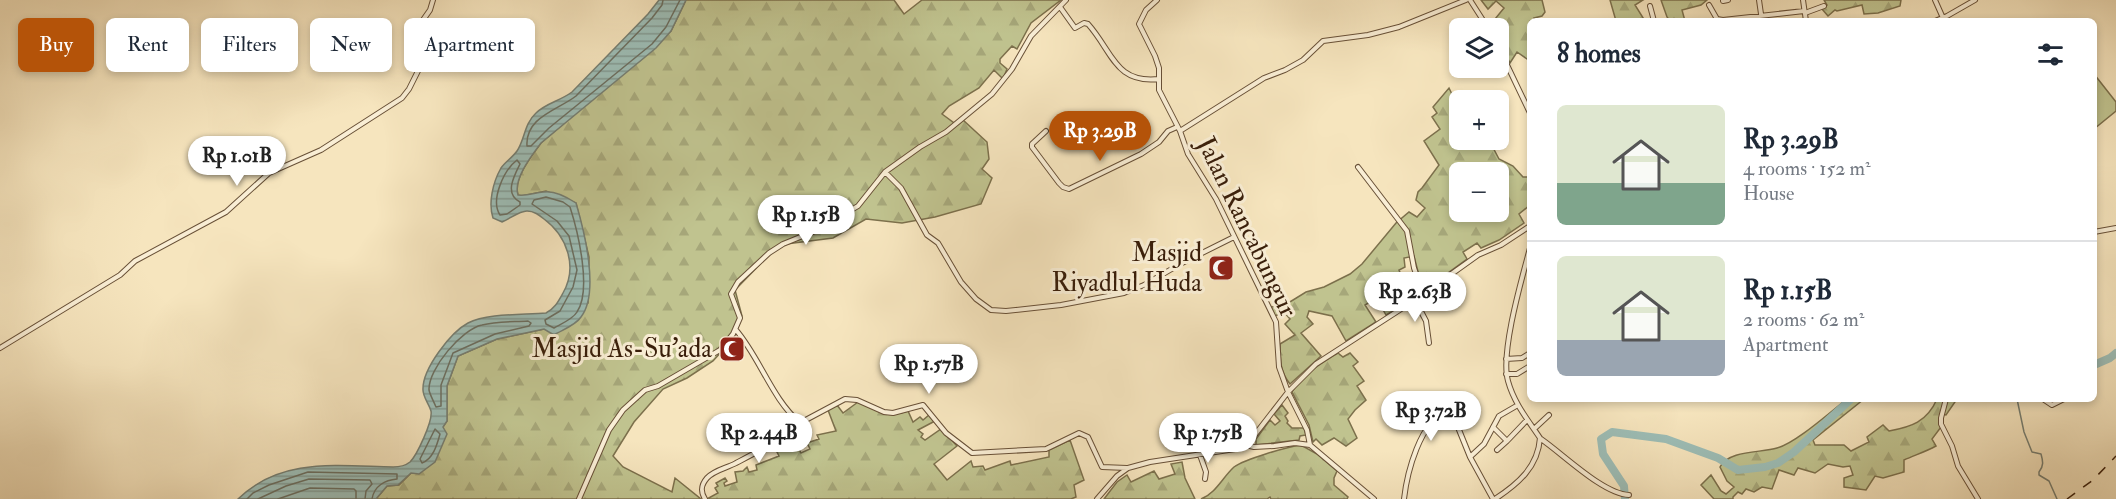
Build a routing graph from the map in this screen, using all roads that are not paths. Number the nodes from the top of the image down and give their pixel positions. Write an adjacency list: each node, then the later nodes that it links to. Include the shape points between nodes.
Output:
1 (433, 0): 38 (street, via 423,20 417,50 418,71 409,90 395,104 321,150 269,173 226,212 135,261 120,275)
2 (1066, 0): 13 (street)
3 (1157, 0): 23 (street, Jalan Rancabungur, via 1139,24 1155,56)
4 (1468, 0): 15 (street); 25 (street, via 1399,27 1323,41 1303,60 1264,78)
5 (1759, 0): 18 (street)
6 (1803, 0): 14 (street)
7 (1935, 0): 21 (street)
8 (1975, 0): 9 (street)
9 (1967, 2): 21 (street)
10 (1709, 5): 17 (street)
11 (1650, 6): 16 (street)
12 (1824, 6): 14 (street)
13 (1060, 7): 23 (street, via 1075,28 1088,24 1126,75 1141,81); 28 (street, via 1031,36 992,93 946,132)
14 (1805, 12): 19 (street); 20 (street)
15 (1481, 18)
16 (1653, 18)
17 (1716, 18)
18 (1762, 18)
19 (1768, 18)
20 (1806, 18)
21 (1943, 18)
22 (1509, 69): 24 (street)
23 (1159, 79): 25 (street, Jalan Rancabungur, via 1160,90)
24 (1527, 107)
25 (1179, 129): 26 (street, via 1168,131 1141,154 1069,189 1059,183 1032,147); 32 (street, Jalan Rancabungur, via 1188,154)
26 (1046, 131)
27 (1358, 167): 34 (street, via 1407,231)
28 (885, 172): 32 (street, via 902,188 927,236 938,243 961,282 991,310 1061,305 1124,293); 36 (street, via 858,206 783,244 738,282 731,294 740,314)
29 (1527, 228): 34 (street, via 1478,255)
30 (2116, 228): 31 (street)
31 (2097, 231)
32 (1234, 237): 43 (street, Jalan Rancabungur, via 1276,322 1279,367)
33 (1527, 264): 40 (street)
34 (1423, 294): 35 (street)
35 (1415, 300): 37 (street, via 1426,321); 43 (street, via 1324,358)
36 (736, 329): 50 (street); 64 (street, via 720,350 645,390 623,410 609,430)
37 (1430, 343)
38 (0, 348)
39 (1527, 354): 40 (street)
40 (1506, 359): 42 (street)
41 (1527, 368): 42 (street, via 1517,374)
42 (1506, 374): 46 (street)
43 (1288, 392): 55 (street); 56 (street, Jalan Rancabungur, via 1304,422)
44 (1945, 402): 69 (street, via 1941,424)
45 (1462, 403): 47 (street)
46 (1518, 405): 49 (street); 51 (street, via 1499,416)
47 (1453, 415): 59 (street); 68 (street, via 1441,413 1427,427)
48 (1549, 415): 52 (street)
49 (1527, 420): 52 (street); 54 (street)
50 (800, 423): 60 (street, via 845,399 893,413 923,405 946,433 972,453 1046,448 1079,433 1088,437 1102,467); 65 (street, via 760,451 711,474 702,486)
51 (1493, 427): 54 (street); 59 (street, via 1484,444)
52 (1534, 429): 53 (street)
53 (1540, 438): 62 (street, via 1582,472 1618,495); 63 (street, via 1530,469)
54 (1507, 441): 57 (street)
55 (1245, 445): 56 (street); 58 (street)
56 (1310, 445): 67 (street)
57 (1497, 450)
58 (1200, 455): 60 (street); 61 (street)
59 (1470, 457): 63 (street)
60 (1128, 468): 66 (street)
61 (1205, 479)
62 (1629, 495)
63 (1497, 498)
64 (579, 499)
65 (705, 499)
66 (1098, 499)
67 (1374, 499)
68 (1404, 499)
69 (1978, 499)

